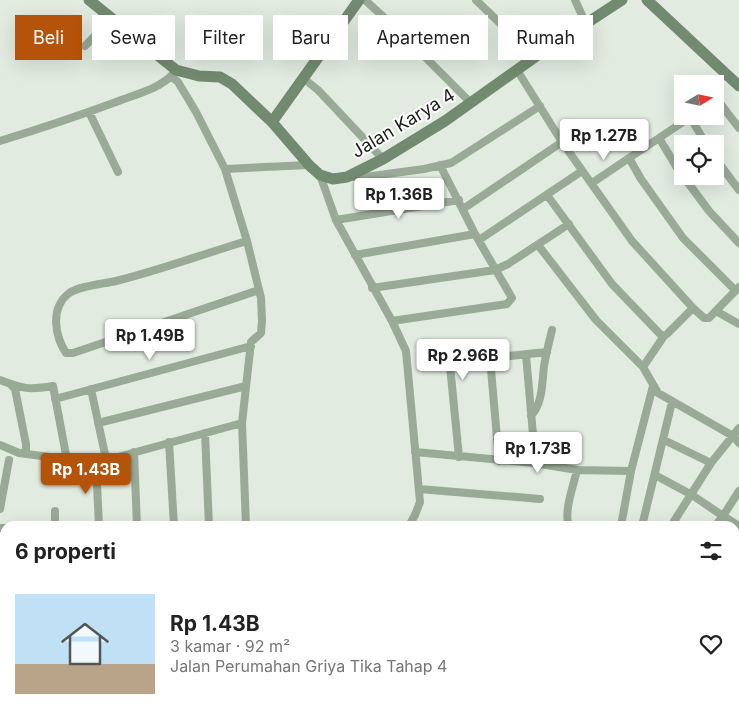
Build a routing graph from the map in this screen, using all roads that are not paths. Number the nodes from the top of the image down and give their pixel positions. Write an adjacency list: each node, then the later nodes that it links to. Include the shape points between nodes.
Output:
1 (89, 0): 8 (main road)
2 (359, 0): 18 (main road)
3 (365, 0): 20 (street)
4 (476, 0): 11 (street)
5 (576, 0): 9 (street)
6 (622, 0): 10 (main road, Jalan Karya 4)
7 (647, 0): 19 (main road)
8 (106, 15)
9 (582, 15)
10 (593, 19)
11 (498, 21)
12 (92, 39): 13 (street)
13 (85, 46)
14 (158, 60): 17 (main road)
15 (531, 60): 16 (main road, Jalan Karya 4)
16 (517, 70): 20 (main road, Jalan Karya 4); 21 (street)
17 (173, 73): 23 (street, via 155,86); 24 (main road, via 226,79); 35 (street)
18 (303, 78): 24 (main road); 31 (street)
19 (739, 86)
20 (471, 103): 31 (main road, Jalan Karya 4)
21 (540, 106): 29 (street); 34 (street, via 451,163)
22 (724, 108): 26 (street)
23 (90, 112): 28 (street); 38 (street)
24 (272, 122): 33 (main road)
25 (679, 125): 27 (street)
26 (739, 128)
27 (659, 138): 30 (street); 32 (street)
28 (0, 141)
29 (562, 142): 37 (street); 46 (street)
30 (629, 158): 41 (street); 56 (street, via 683,238)
31 (383, 159): 40 (main road, Jalan Karya 4)
32 (674, 162)
33 (309, 165): 35 (street); 39 (main road)
34 (440, 165): 40 (street); 45 (street)
35 (225, 169): 50 (street)
36 (724, 170): 43 (street)
37 (582, 171): 41 (street); 44 (street)
38 (118, 172)
39 (320, 175): 40 (main road, Jalan Karya 4, via 333,179); 47 (street)
40 (347, 177)
41 (592, 183): 58 (street, via 632,241)
42 (690, 185): 51 (street)
43 (739, 190)
44 (547, 195): 48 (street); 49 (street)
45 (459, 200): 46 (street); 47 (street)
46 (463, 208): 49 (street)
47 (336, 220): 53 (street)
48 (569, 224): 52 (street); 63 (street, via 612,284)
49 (477, 237): 53 (street); 54 (street)
50 (247, 241): 57 (street); 57 (street, via 69,293 62,301 56,319 61,346 66,353 73,354)
51 (739, 243)
52 (538, 245): 54 (street); 68 (street, via 596,320)
53 (354, 255): 55 (street)
54 (495, 270): 55 (street); 60 (street, via 512,298 507,304)
55 (372, 288): 60 (street)
56 (737, 288): 59 (street)
57 (259, 290): 64 (street, via 261,333)
58 (693, 308): 59 (street, via 706,319); 63 (street)
59 (716, 311): 61 (street)
60 (392, 320): 87 (street, via 406,351)
61 (739, 324)
62 (552, 330): 65 (street)
63 (664, 336): 68 (street)
64 (251, 346): 71 (street); 73 (street)
65 (547, 352): 66 (street); 76 (street, via 537,410)
66 (526, 355): 67 (street); 76 (street)
67 (490, 358): 89 (street, via 457,360 450,366); 93 (street)
68 (643, 367): 72 (street)
69 (0, 380): 70 (street)
70 (12, 386): 74 (street, via 32,390 53,386); 88 (street, via 26,444)
71 (246, 386): 77 (street); 78 (street)
72 (653, 386): 75 (street); 98 (street)
73 (91, 389): 74 (street); 77 (street)
74 (55, 399): 92 (street)
75 (672, 402): 81 (street); 82 (street)
76 (532, 416): 95 (street)
77 (98, 423): 90 (street)
78 (242, 423): 80 (street); 112 (street)
79 (739, 428): 81 (street)
80 (205, 433): 83 (street); 111 (street)
81 (733, 436): 84 (street); 96 (street)
82 (664, 440): 96 (street); 99 (street)
83 (169, 442): 86 (street); 110 (street)
84 (739, 443)
85 (0, 445): 88 (street)
86 (134, 452): 90 (street); 109 (street)
87 (415, 452): 89 (street); 100 (street)
88 (22, 453): 92 (street)
89 (459, 457): 93 (street)
90 (106, 459): 94 (street)
91 (8, 460): 104 (street)
92 (67, 460): 94 (street)
93 (499, 461): 95 (street)
94 (96, 462): 108 (street)
95 (534, 463): 97 (street)
96 (711, 463): 102 (street)
97 (578, 470): 98 (street); 114 (street)
98 (631, 471): 115 (street)
99 (655, 475): 102 (street); 116 (street)
100 (418, 489): 103 (street); 113 (street, via 420,502)
101 (739, 492): 106 (street)
102 (692, 495): 106 (street); 117 (street)
103 (540, 498)
104 (0, 510)
105 (55, 511): 107 (street)
106 (723, 516): 118 (street); 119 (street)
107 (55, 521)
108 (99, 521)
109 (136, 521)
110 (174, 521)
111 (210, 521)
112 (246, 521)
113 (412, 521)
114 (567, 521)
115 (622, 521)
116 (643, 521)
117 (674, 521)
118 (719, 521)
119 (731, 521)

